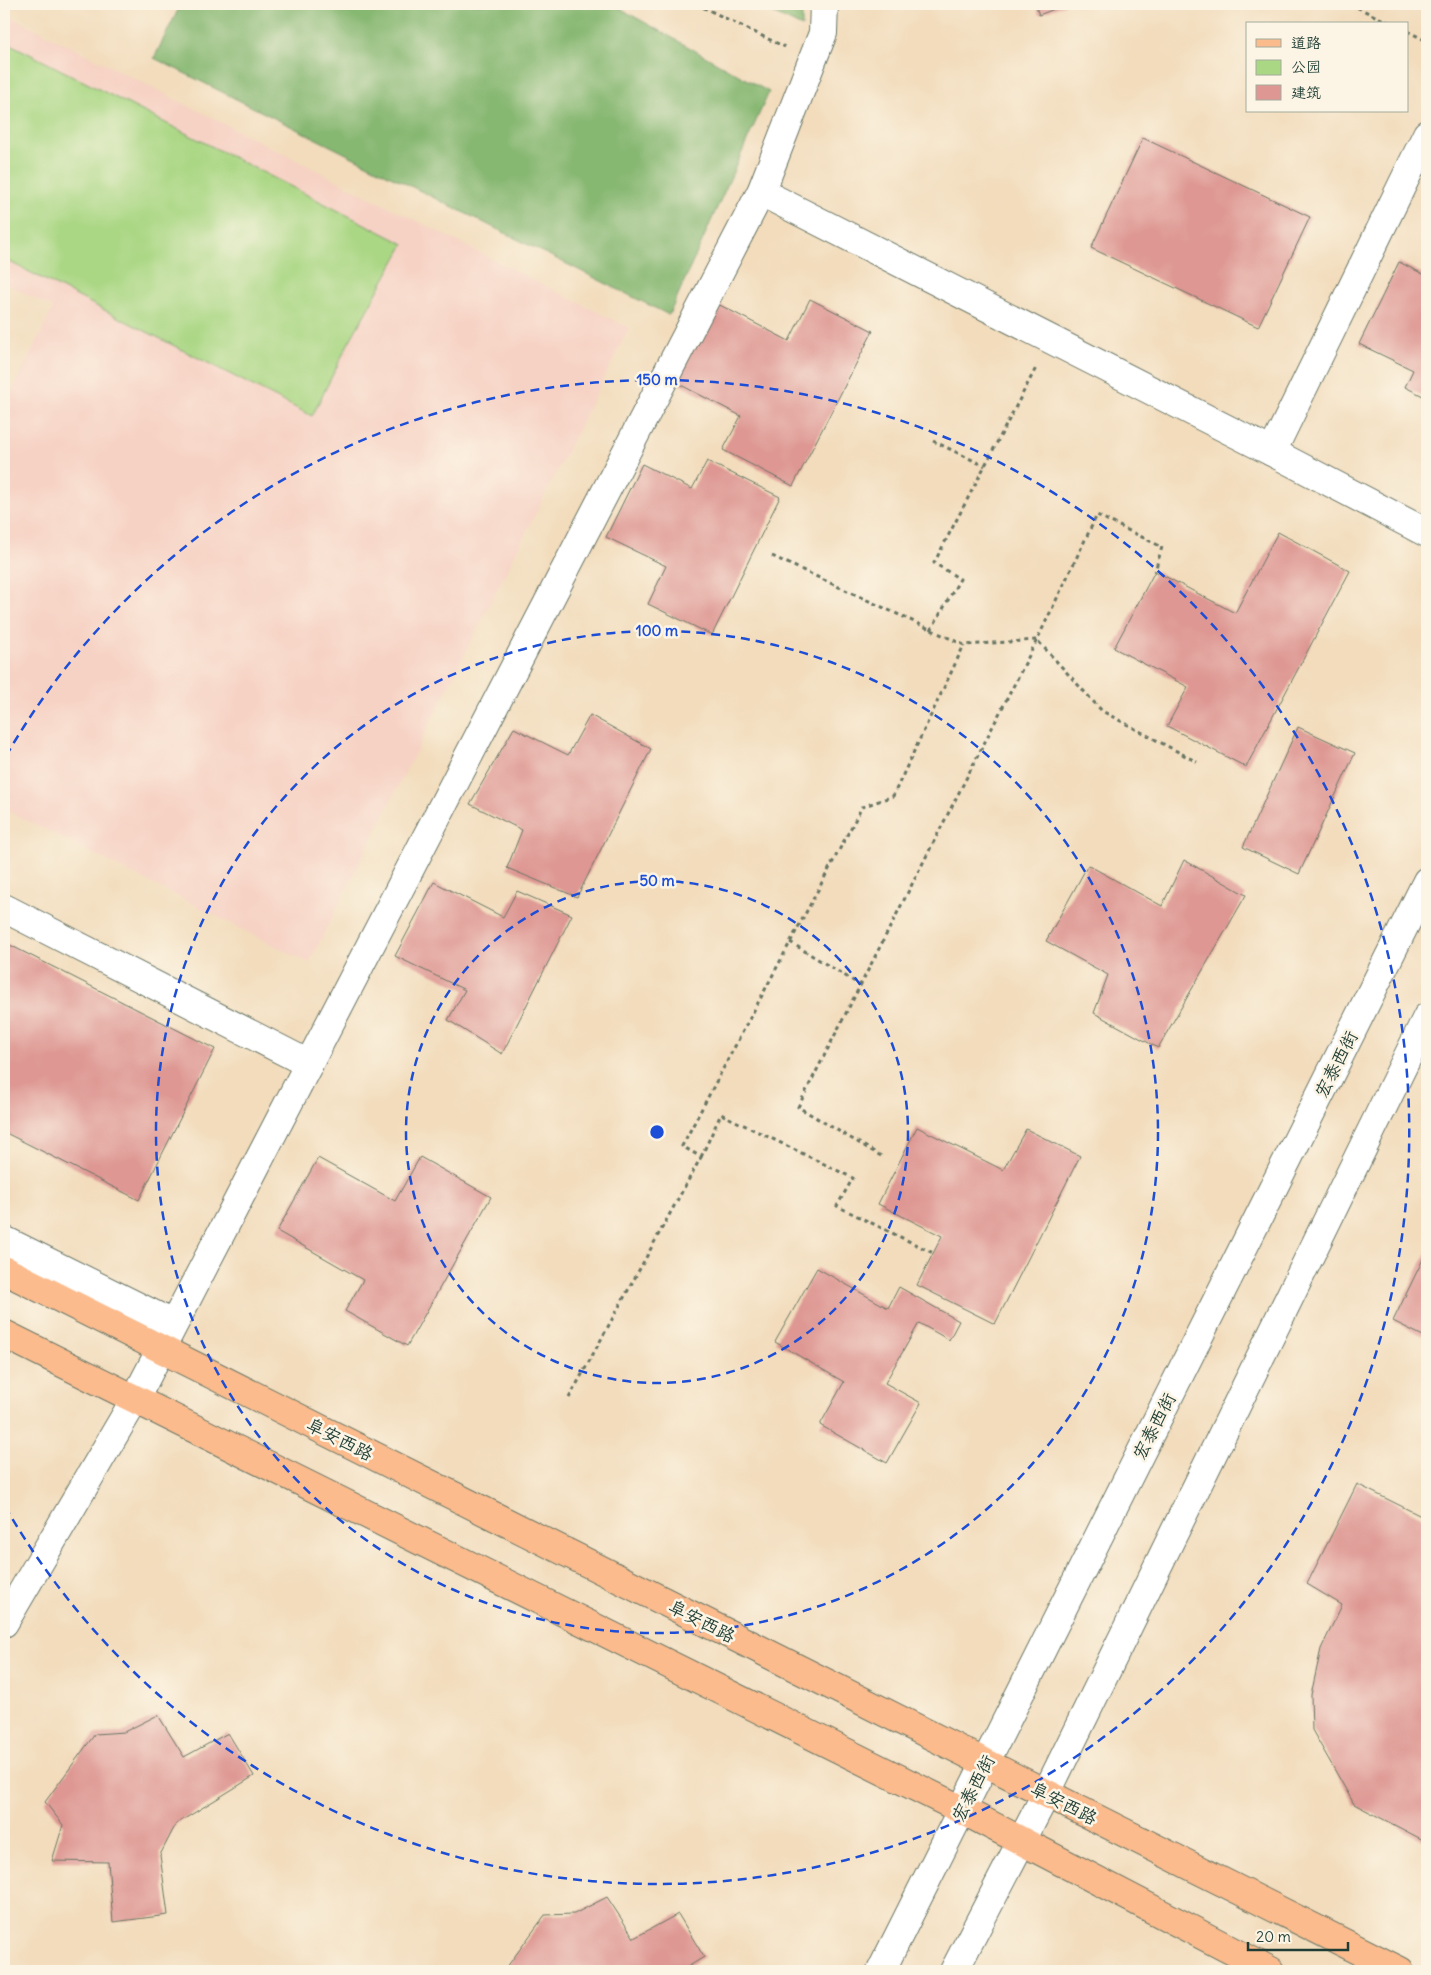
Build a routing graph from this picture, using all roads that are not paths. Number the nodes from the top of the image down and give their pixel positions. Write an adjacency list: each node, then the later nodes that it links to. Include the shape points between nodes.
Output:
1 (824, 4): 3 (street, via 823,33)
2 (1427, 134): 4 (street)
3 (761, 192): 4 (street); 9 (street)
4 (1272, 452): 5 (street)
5 (1427, 533)
6 (1427, 881): 17 (street, 宏泰西街)
7 (4, 908): 9 (street)
8 (1427, 1017): 18 (street)
9 (309, 1064): 12 (street)
10 (4, 1240): 12 (street)
11 (4, 1270): 14 (main road, 阜安西路)
12 (173, 1324): 14 (street)
13 (4, 1334): 15 (main road)
14 (160, 1349): 15 (street); 17 (main road, 阜安西路)
15 (134, 1400): 16 (street); 19 (main road)
16 (4, 1623)
17 (985, 1764): 18 (main road, 阜安西路); 19 (street, 宏泰西街)
18 (1046, 1794): 20 (street); 24 (main road, 阜安西路)
19 (962, 1810): 20 (main road); 21 (street, 宏泰西街)
20 (1022, 1841): 22 (street); 23 (main road)
21 (881, 1971)
22 (954, 1971)
23 (1271, 1971)
24 (1400, 1971)

